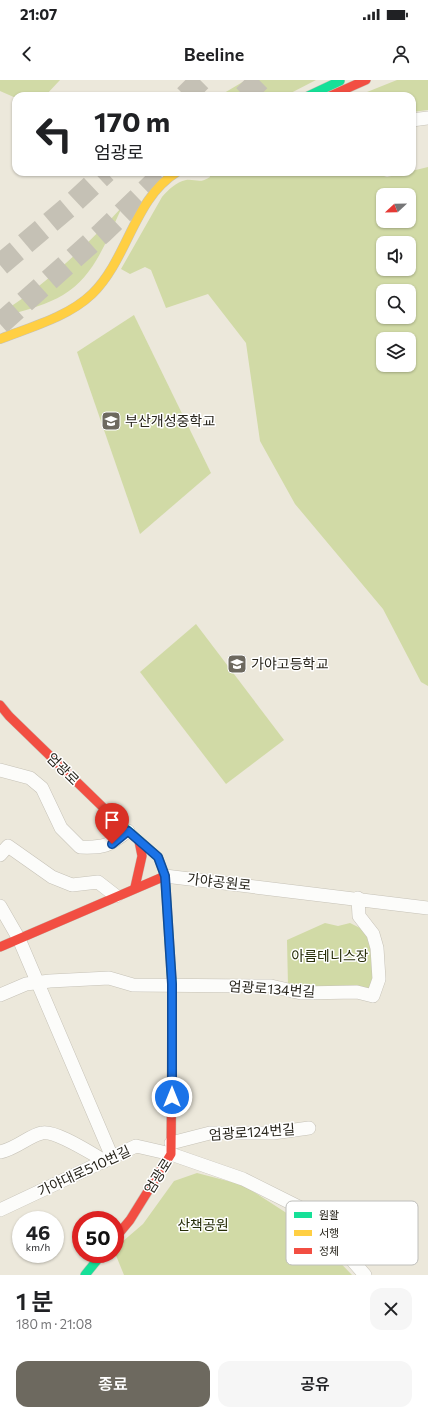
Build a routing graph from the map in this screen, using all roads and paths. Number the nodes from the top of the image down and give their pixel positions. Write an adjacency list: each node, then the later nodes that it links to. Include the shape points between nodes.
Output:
1 (341, 80): 3 (main road)
2 (366, 80): 4 (main road)
3 (316, 92)
4 (339, 92)
5 (428, 118): 6 (street)
6 (416, 120)
7 (170, 176): 10 (main road, via 154,191 108,276 81,306)
8 (152, 179): 9 (main road, via 107,267 86,290 67,304)
9 (0, 330)
10 (0, 339)
11 (0, 705): 13 (main road, 엄광로)
12 (0, 770): 13 (street, 엄광로, via 30,778 42,788 61,828 80,847 112,844)
13 (128, 831): 14 (main road, 엄광로)
14 (139, 841): 16 (main road, 엄광로, via 158,857); 17 (main road, via 141,862)
15 (0, 855): 18 (street, via 8,846 52,877 72,885 98,882)
16 (165, 876): 17 (main road, 가야공원로); 19 (street, 가야공원로); 25 (main road, 엄광로)
17 (135, 887): 18 (main road, 가야공원로)
18 (116, 896): 22 (main road, 가야공원로)
19 (358, 898): 21 (street, 가야공원로); 25 (street, 엄광로134번길, via 359,916 373,934 377,948 379,979 372,996 357,992 301,993 271,986)
20 (0, 906): 22 (street)
21 (428, 908)
22 (19, 939): 23 (main road, 가야공원로); 24 (street)
23 (0, 947)
24 (38, 982): 25 (street, 엄광로134번길, via 109,978 133,985); 26 (street, 엄광로134번길); 30 (street)
25 (172, 984): 28 (main road, 엄광로)
26 (0, 995)
27 (309, 1128): 28 (street, 엄광로124번길, via 273,1133 210,1133)
28 (172, 1148): 30 (street, 가야대로510번길, via 136,1146); 31 (street, 가야대로510번길); 33 (main road, 엄광로)
29 (0, 1152): 30 (street, via 42,1133 53,1134)
30 (108, 1159): 32 (street, 가야대로510번길)
31 (287, 1201)
32 (0, 1210)
33 (124, 1227)
34 (95, 1263): 36 (main road)
35 (356, 1265): 37 (street, 가야대로510번길)
36 (85, 1275)
37 (365, 1275)

